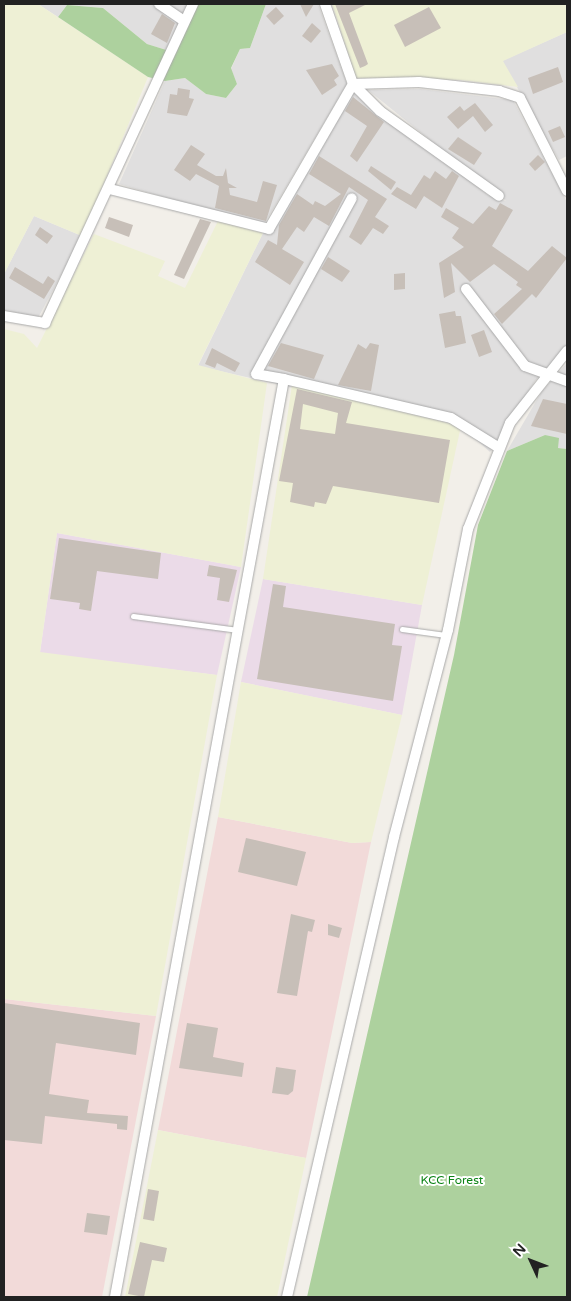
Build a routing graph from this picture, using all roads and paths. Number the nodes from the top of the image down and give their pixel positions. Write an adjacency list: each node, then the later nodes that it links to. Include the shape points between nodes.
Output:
1 (159, 4): 4 (street)
2 (193, 4): 4 (street)
3 (325, 4): 5 (street)
4 (184, 21): 6 (street)
5 (352, 84): 6 (street, via 269,229); 7 (street, via 419,82 498,91 520,98); 8 (street, via 380,111)
6 (110, 189): 11 (street, via 45,324)
7 (567, 191)
8 (499, 196)
9 (352, 198): 14 (street, via 256,374)
10 (466, 289): 13 (street, via 525,366)
11 (4, 316)
12 (567, 351): 13 (street)
13 (546, 377): 15 (street); 16 (street)
14 (284, 379): 16 (street, via 451,418); 19 (street)
15 (567, 381)
16 (498, 447): 20 (street, via 468,529)
17 (133, 616): 19 (lane)
18 (402, 629): 20 (lane)
19 (239, 630): 21 (street)
20 (447, 635): 22 (street, via 394,838)
21 (115, 1297)
22 (287, 1297)

